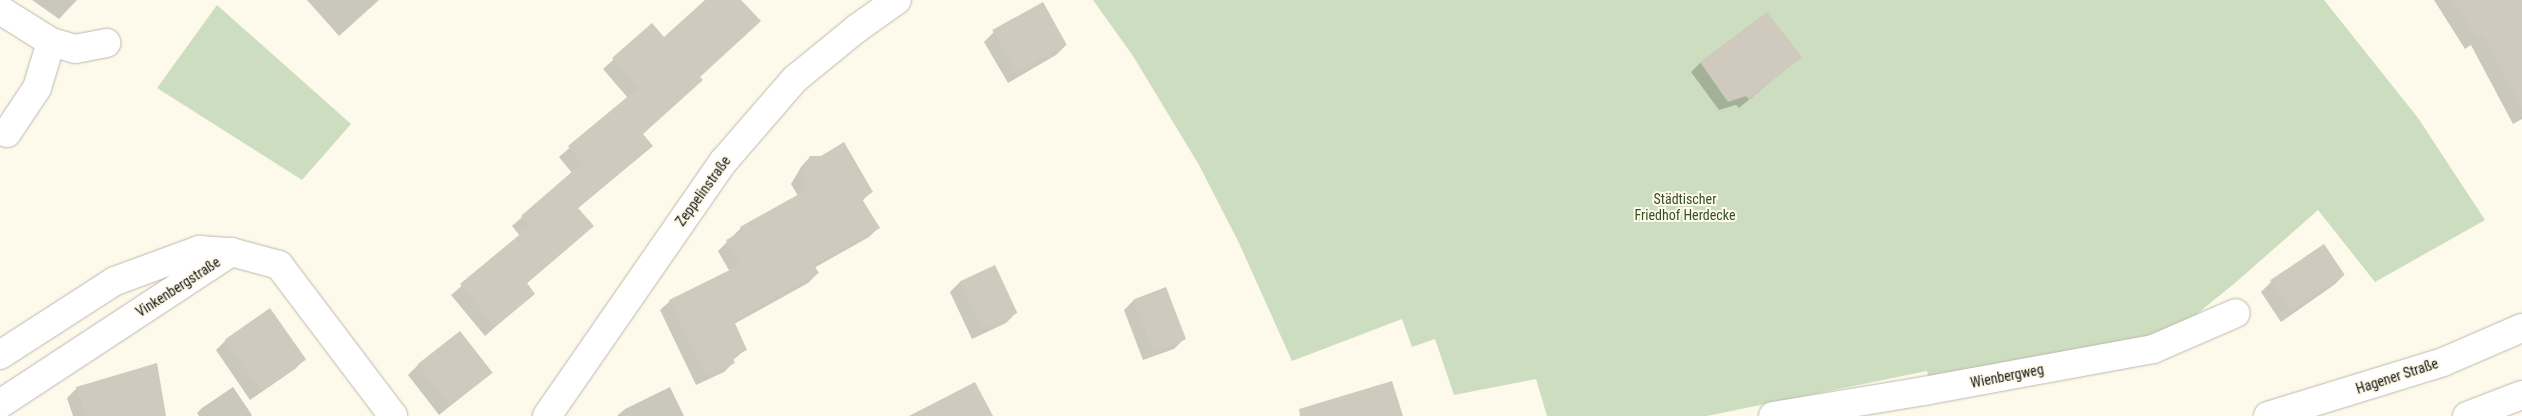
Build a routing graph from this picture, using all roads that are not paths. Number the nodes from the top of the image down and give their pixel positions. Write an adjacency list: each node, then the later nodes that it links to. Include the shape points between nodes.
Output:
1 (897, 0): 13 (street, Zeppelinstraße, via 795,79 723,162)
2 (0, 10): 3 (street)
3 (50, 42): 4 (street, via 75,49); 5 (street, via 37,88)
4 (106, 43)
5 (7, 133)
6 (232, 252): 9 (street, via 199,250 115,280); 11 (street, Vinkenbergstraße); 12 (street, Vinkenbergstraße, via 280,265)
7 (2236, 313): 14 (street, Wienbergweg, via 2153,348)
8 (2522, 328): 15 (street, Hagener Straße, via 2442,362)
9 (0, 355)
10 (2522, 395): 16 (street)
11 (0, 404)
12 (393, 416)
13 (547, 416)
14 (1773, 416)
15 (2268, 416)
16 (2467, 416)

